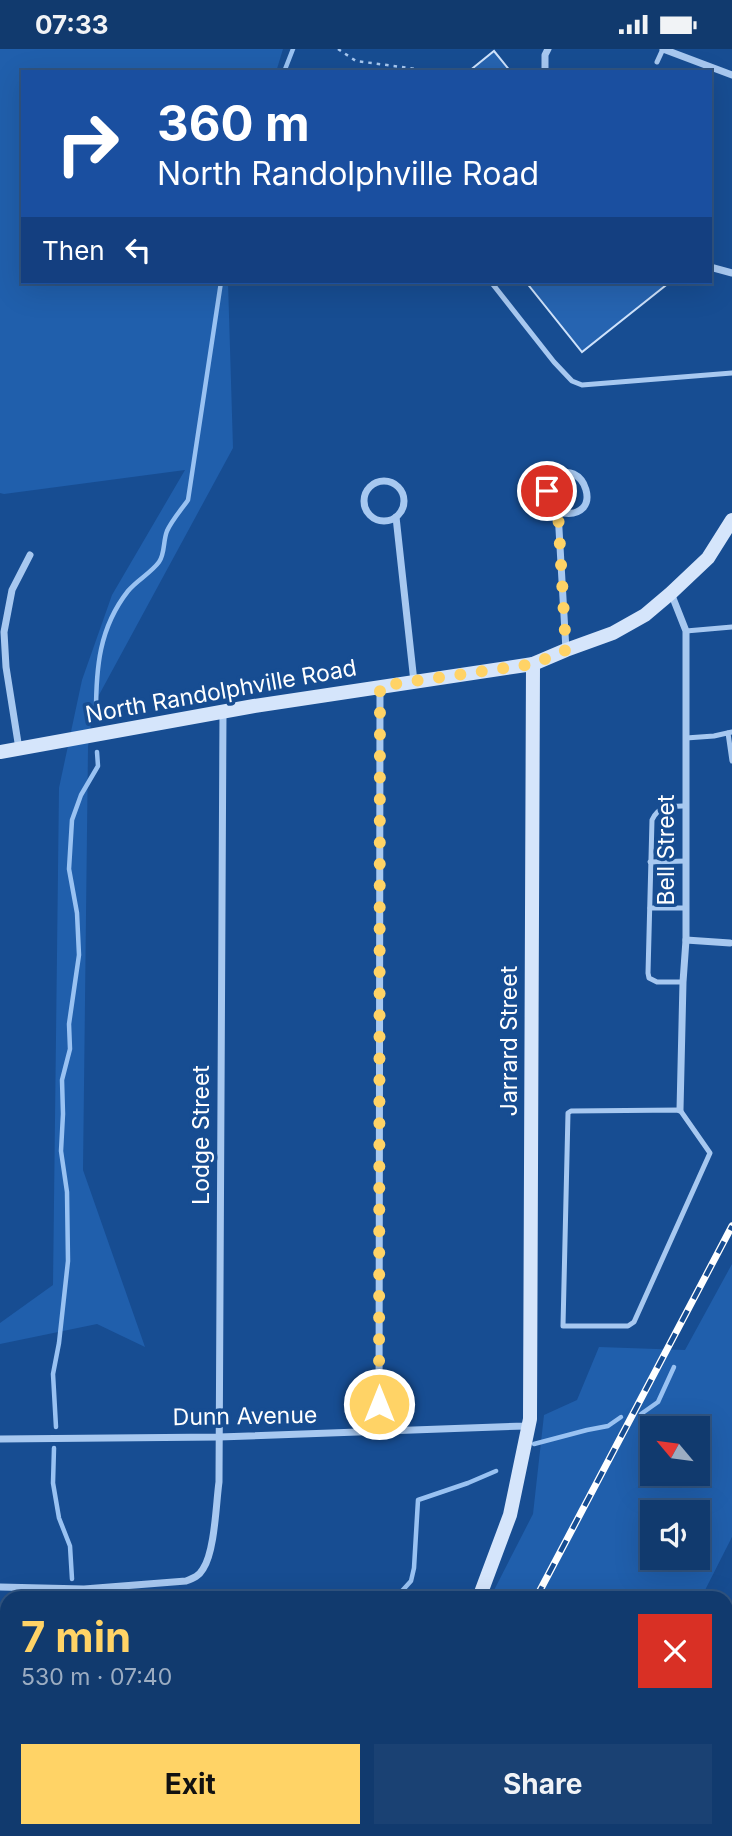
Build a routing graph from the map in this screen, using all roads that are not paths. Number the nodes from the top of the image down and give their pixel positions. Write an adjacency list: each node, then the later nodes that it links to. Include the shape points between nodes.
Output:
1 (548, 49): 4 (street)
2 (663, 49): 3 (lane); 5 (street)
3 (657, 62)
4 (545, 70)
5 (732, 75)
6 (712, 268): 7 (street)
7 (732, 273)
8 (493, 284): 9 (lane, via 572,381)
9 (732, 373)
10 (558, 512): 10 (street, via 575,513 586,502 587,490 578,476 565,473 549,484 548,502); 17 (street)
11 (396, 517): 11 (street, via 404,505 400,489 386,481 377,482 365,493 366,510 378,521); 19 (street)
12 (732, 520): 14 (street, North Randolphville Road, via 708,558)
13 (30, 555): 24 (street, via 12,590 4,632)
14 (671, 593): 16 (street, Bell Street); 17 (street, North Randolphville Road, via 614,633)
15 (732, 627): 16 (lane)
16 (686, 631): 23 (street, Bell Street)
17 (566, 650): 18 (street, North Randolphville Road)
18 (533, 664): 19 (street, North Randolphville Road); 36 (street, Jarrard Street)
19 (414, 682): 20 (street, North Randolphville Road)
20 (380, 686): 21 (street, North Randolphville Road); 37 (street)
21 (223, 712): 24 (street, North Randolphville Road); 38 (street, Lodge Street)
22 (730, 732): 23 (lane); 26 (lane)
23 (686, 738): 27 (street, Bell Street)
24 (19, 750): 25 (street, North Randolphville Road)
25 (0, 752)
26 (732, 761)
27 (686, 806): 28 (street, Bell Street); 29 (lane, via 669,806 655,814)
28 (686, 861): 29 (lane); 31 (street, Bell Street)
29 (650, 862): 30 (lane)
30 (650, 908): 31 (lane); 34 (lane, via 649,978)
31 (686, 908): 32 (street, Bell Street)
32 (685, 940): 33 (street); 34 (street, Bell Street)
33 (730, 943)
34 (683, 982): 35 (street, Bell Street)
35 (680, 1110): 35 (lane, via 568,1114 563,1326 628,1326 634,1322 710,1153)
36 (530, 1419): 37 (street, Dunn Avenue, via 524,1426); 41 (street, Jarrard Street, via 510,1515)
37 (379, 1432): 38 (street, Dunn Avenue)
38 (219, 1437): 39 (street, Dunn Avenue); 40 (street, Lodge Street, via 219,1482 208,1556 196,1577 83,1589)
39 (0, 1439)
40 (0, 1587)
41 (483, 1591)

